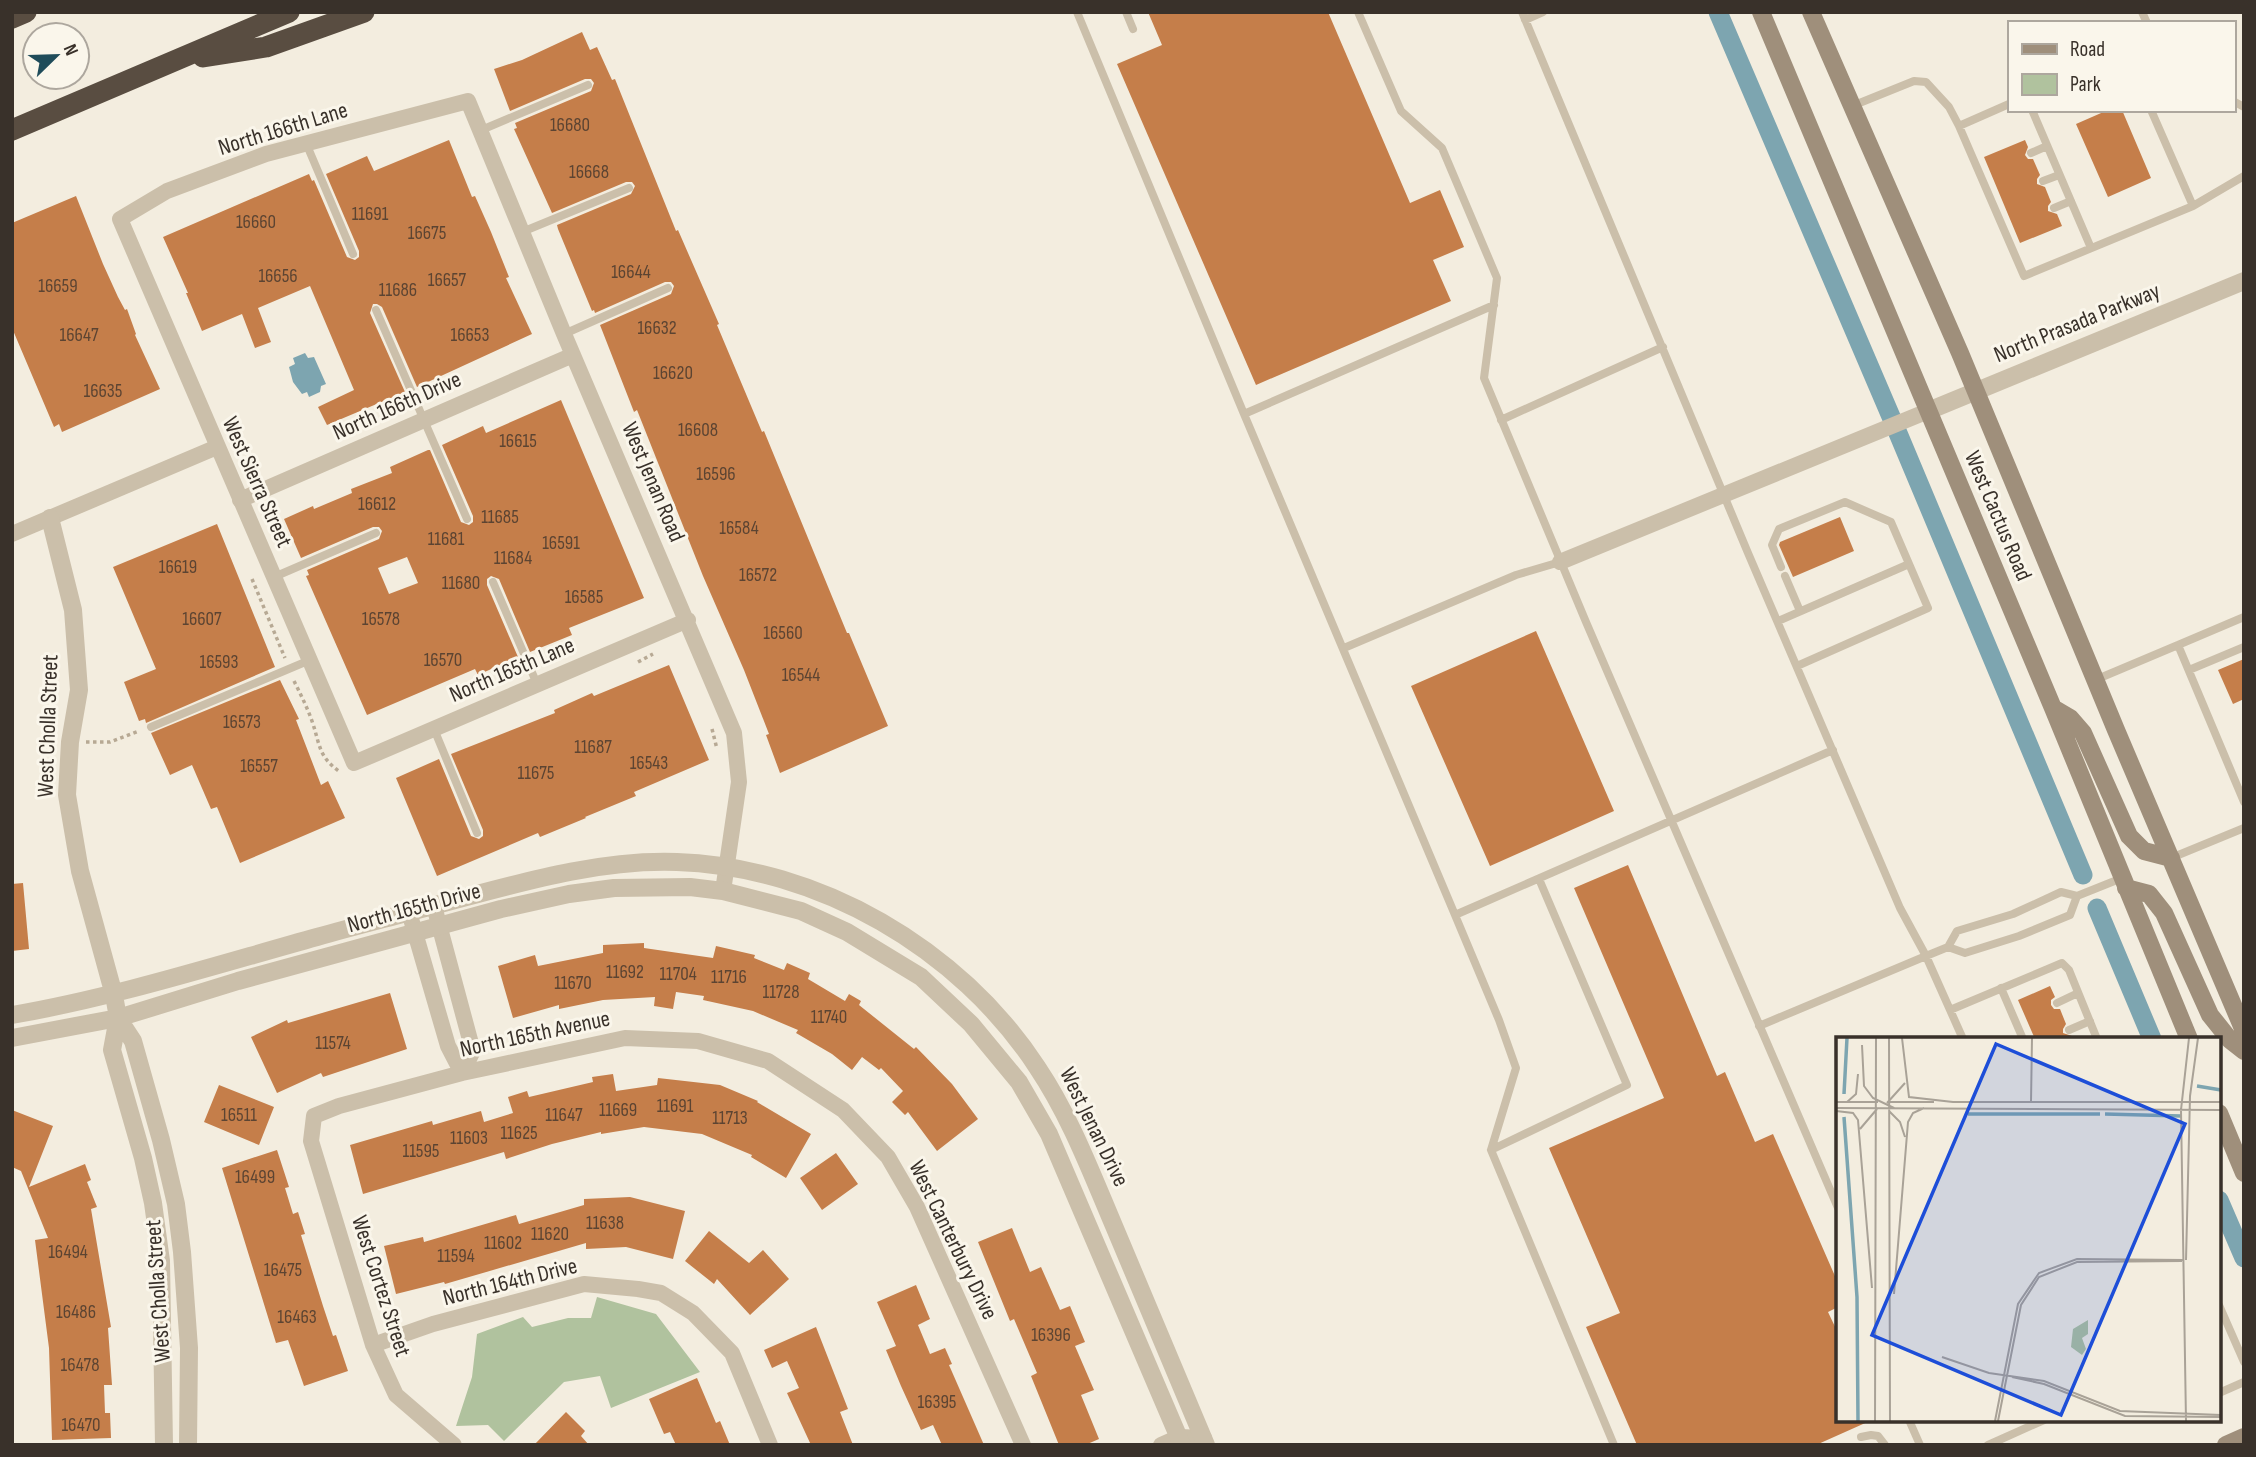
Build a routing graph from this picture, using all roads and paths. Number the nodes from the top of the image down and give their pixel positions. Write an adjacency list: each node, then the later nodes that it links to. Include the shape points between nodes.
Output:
1 (26, 12): 11 (highway)
2 (289, 12): 13 (highway)
3 (364, 12): 13 (highway, via 266,47)
4 (1077, 12): 52 (lane)
5 (1126, 12): 12 (lane)
6 (1358, 12): 45 (lane, via 1401,110 1442,148 1497,278)
7 (1543, 12): 10 (lane)
8 (1761, 12): 51 (main road, West Cactus Road)
9 (1811, 12): 17 (main road, West Cactus Road)
10 (1523, 16): 48 (lane)
11 (12, 18)
12 (1133, 29)
13 (173, 62): 21 (highway)
14 (588, 85): 22 (lane)
15 (468, 101): 22 (street, West Jenan Road); 23 (street, North 166th Lane)
16 (2008, 104): 20 (lane)
17 (1852, 106): 20 (lane, via 1914,81 1926,82); 50 (main road, West Cactus Road)
18 (2033, 112): 24 (lane)
19 (2152, 112): 35 (lane)
20 (1959, 126): 27 (lane)
21 (12, 130)
22 (479, 131): 40 (street, West Jenan Road)
23 (306, 143): 37 (street, North 166th Lane, via 266,153 167,191); 42 (lane)
24 (2047, 146): 25 (lane); 28 (lane)
25 (2031, 153)
26 (1990, 171): 27 (lane)
27 (1980, 174): 34 (lane)
28 (2059, 175): 30 (lane); 33 (lane)
29 (2244, 176): 35 (lane)
30 (2043, 181)
31 (629, 188): 40 (lane)
32 (2002, 200): 34 (lane)
33 (2071, 201): 36 (lane); 41 (lane)
34 (1993, 204): 39 (lane)
35 (2193, 206): 41 (lane)
36 (2054, 208)
37 (120, 219): 55 (street, West Sierra Street)
38 (2013, 226): 39 (lane)
39 (2004, 230): 41 (lane, via 2024,276)
40 (522, 233): 47 (street, West Jenan Road)
41 (2091, 248)
42 (353, 254)
43 (2244, 282): 50 (street, North Prasada Parkway)
44 (668, 289): 47 (lane)
45 (1494, 305): 52 (lane); 54 (lane, via 1484,378)
46 (376, 310): 53 (lane)
47 (564, 334): 49 (street, West Jenan Road)
48 (1663, 347): 54 (lane); 56 (lane)
49 (573, 355): 53 (street, North 166th Drive); 68 (street, West Jenan Road)
50 (1976, 391): 51 (street, North Prasada Parkway); 76 (main road, West Cactus Road)
51 (1928, 411): 56 (street); 78 (main road, West Cactus Road)
52 (1244, 414): 72 (lane)
53 (424, 419): 57 (street, North 166th Drive); 59 (lane)
54 (1501, 420): 62 (lane)
55 (217, 447): 57 (street, West Sierra Street); 58 (street)
56 (1725, 495): 62 (street); 69 (lane)
57 (240, 500): 64 (street, West Sierra Street)
58 (50, 518): 61 (street); 81 (street, West Cholla Street, via 73,610 79,690)
59 (467, 520)
60 (376, 533): 64 (lane)
61 (12, 534)
62 (1560, 562): 72 (lane, via 1516,575); 85 (lane)
63 (1909, 564): 66 (lane); 66 (lane, via 1891,522 1844,502 1779,529 1772,545); 74 (lane, via 1928,608)
64 (274, 577): 73 (street, West Sierra Street)
65 (493, 582): 77 (lane)
66 (1800, 611): 69 (lane)
67 (2244, 617): 70 (lane)
68 (688, 620): 77 (street, North 165th Lane); 89 (street, West Jenan Road, via 734,733 739,782)
69 (1778, 621): 74 (lane)
70 (2178, 645): 75 (lane); 76 (lane)
71 (2244, 647): 75 (lane)
72 (1343, 648): 96 (lane)
73 (310, 660): 79 (lane); 83 (street, West Sierra Street)
74 (1797, 666): 82 (lane)
75 (2189, 670): 84 (lane)
76 (2095, 680): 88 (main road, West Cactus Road)
77 (537, 684): 80 (street, North 165th Lane)
78 (2053, 708): 88 (main road, via 2083,733 2129,836 2144,851); 91 (main road, West Cactus Road)
79 (151, 727): 81 (path, via 110,742)
80 (434, 729): 83 (street, North 165th Lane); 87 (lane)
81 (70, 742): 104 (street, West Cholla Street, via 66,794 80,871)
82 (1833, 750): 85 (lane); 101 (lane, via 1900,908)
83 (354, 763)
84 (2244, 802)
85 (1672, 822): 90 (lane); 112 (lane)
86 (2244, 828): 88 (lane)
87 (477, 833)
88 (2171, 858): 114 (main road, West Cactus Road)
89 (727, 868): 92 (street, West Jenan Road); 94 (street, North 165th Drive, via 676,862 610,866); 138 (street, West Jenan Drive, via 776,878 876,918 956,976 1003,1023 1037,1065 1073,1130)
90 (1539, 879): 96 (lane); 125 (lane, via 1627,1085)
91 (2124, 883): 93 (lane); 118 (main road, West Cactus Road); 120 (main road, via 2149,894 2164,913 2210,1014)
92 (723, 891): 97 (street, North 165th Drive, via 801,911); 98 (street, North 165th Drive, via 614,888 538,900)
93 (2077, 896): 100 (lane, via 2061,892 2013,914 1957,931); 100 (lane, via 2070,915 2019,936 1965,953)
94 (434, 906): 95 (street, North 165th Drive); 98 (street)
95 (409, 912): 99 (street); 104 (street, North 165th Drive)
96 (1454, 915): 125 (lane, via 1516,1068)
97 (833, 925): 137 (street, West Jenan Drive, via 921,977 971,1024 1018,1082 1049,1134)
98 (439, 926): 99 (street, North 165th Drive); 122 (street, via 473,1051)
99 (415, 933): 109 (street, North 165th Drive); 122 (street, via 448,1046)
100 (1948, 947): 101 (lane)
101 (1926, 956): 106 (lane); 112 (lane)
102 (2001, 988): 103 (lane, via 2062,963); 106 (lane); 110 (lane)
103 (2078, 993): 105 (lane); 111 (lane)
104 (114, 995): 107 (street, North 165th Drive); 109 (street, West Cholla Street)
105 (2057, 1003)
106 (1950, 1010): 115 (lane)
107 (12, 1014)
108 (2026, 1016): 110 (lane)
109 (118, 1018): 119 (street, North 165th Drive); 139 (street, West Cholla Street, via 112,1050 153,1203 161,1261); 140 (street, West Cholla Street, via 133,1041 176,1204 189,1348)
110 (2015, 1021): 116 (lane)
111 (2090, 1021): 113 (lane); 117 (lane)
112 (1759, 1026): 127 (lane)
113 (2069, 1030)
114 (2244, 1031)
115 (1961, 1037)
116 (2021, 1037)
117 (2096, 1037)
118 (2188, 1037)
119 (12, 1038)
120 (2244, 1051)
121 (768, 1061): 122 (street, North 165th Avenue, via 698,1041 625,1038); 143 (street, West Canterbury Drive, via 843,1110 888,1157 917,1207)
122 (462, 1073): 123 (street, North 165th Avenue)
123 (314, 1116): 129 (street, West Cortez Street, via 311,1141)
124 (2221, 1118): 126 (main road)
125 (1491, 1150): 145 (lane)
126 (2244, 1173)
127 (1836, 1203)
128 (2221, 1310): 130 (lane)
129 (373, 1345): 141 (street, West Cortez Street, via 396,1395); 142 (street, North 164th Drive, via 433,1324 584,1284 661,1293 692,1313 732,1353)
130 (2244, 1362)
131 (2244, 1382): 132 (lane)
132 (2221, 1392)
133 (1910, 1422): 147 (lane)
134 (2040, 1422): 148 (lane)
135 (1861, 1437): 146 (lane, via 1878,1436)
136 (2244, 1437): 149 (main road)
137 (1180, 1441): 138 (street); 144 (street)
138 (1203, 1443)
139 (164, 1445)
140 (188, 1445)
141 (454, 1445)
142 (770, 1445)
143 (1023, 1445)
144 (1161, 1445)
145 (1614, 1445)
146 (1885, 1445)
147 (1920, 1445)
148 (1989, 1445)
149 (2227, 1445)

